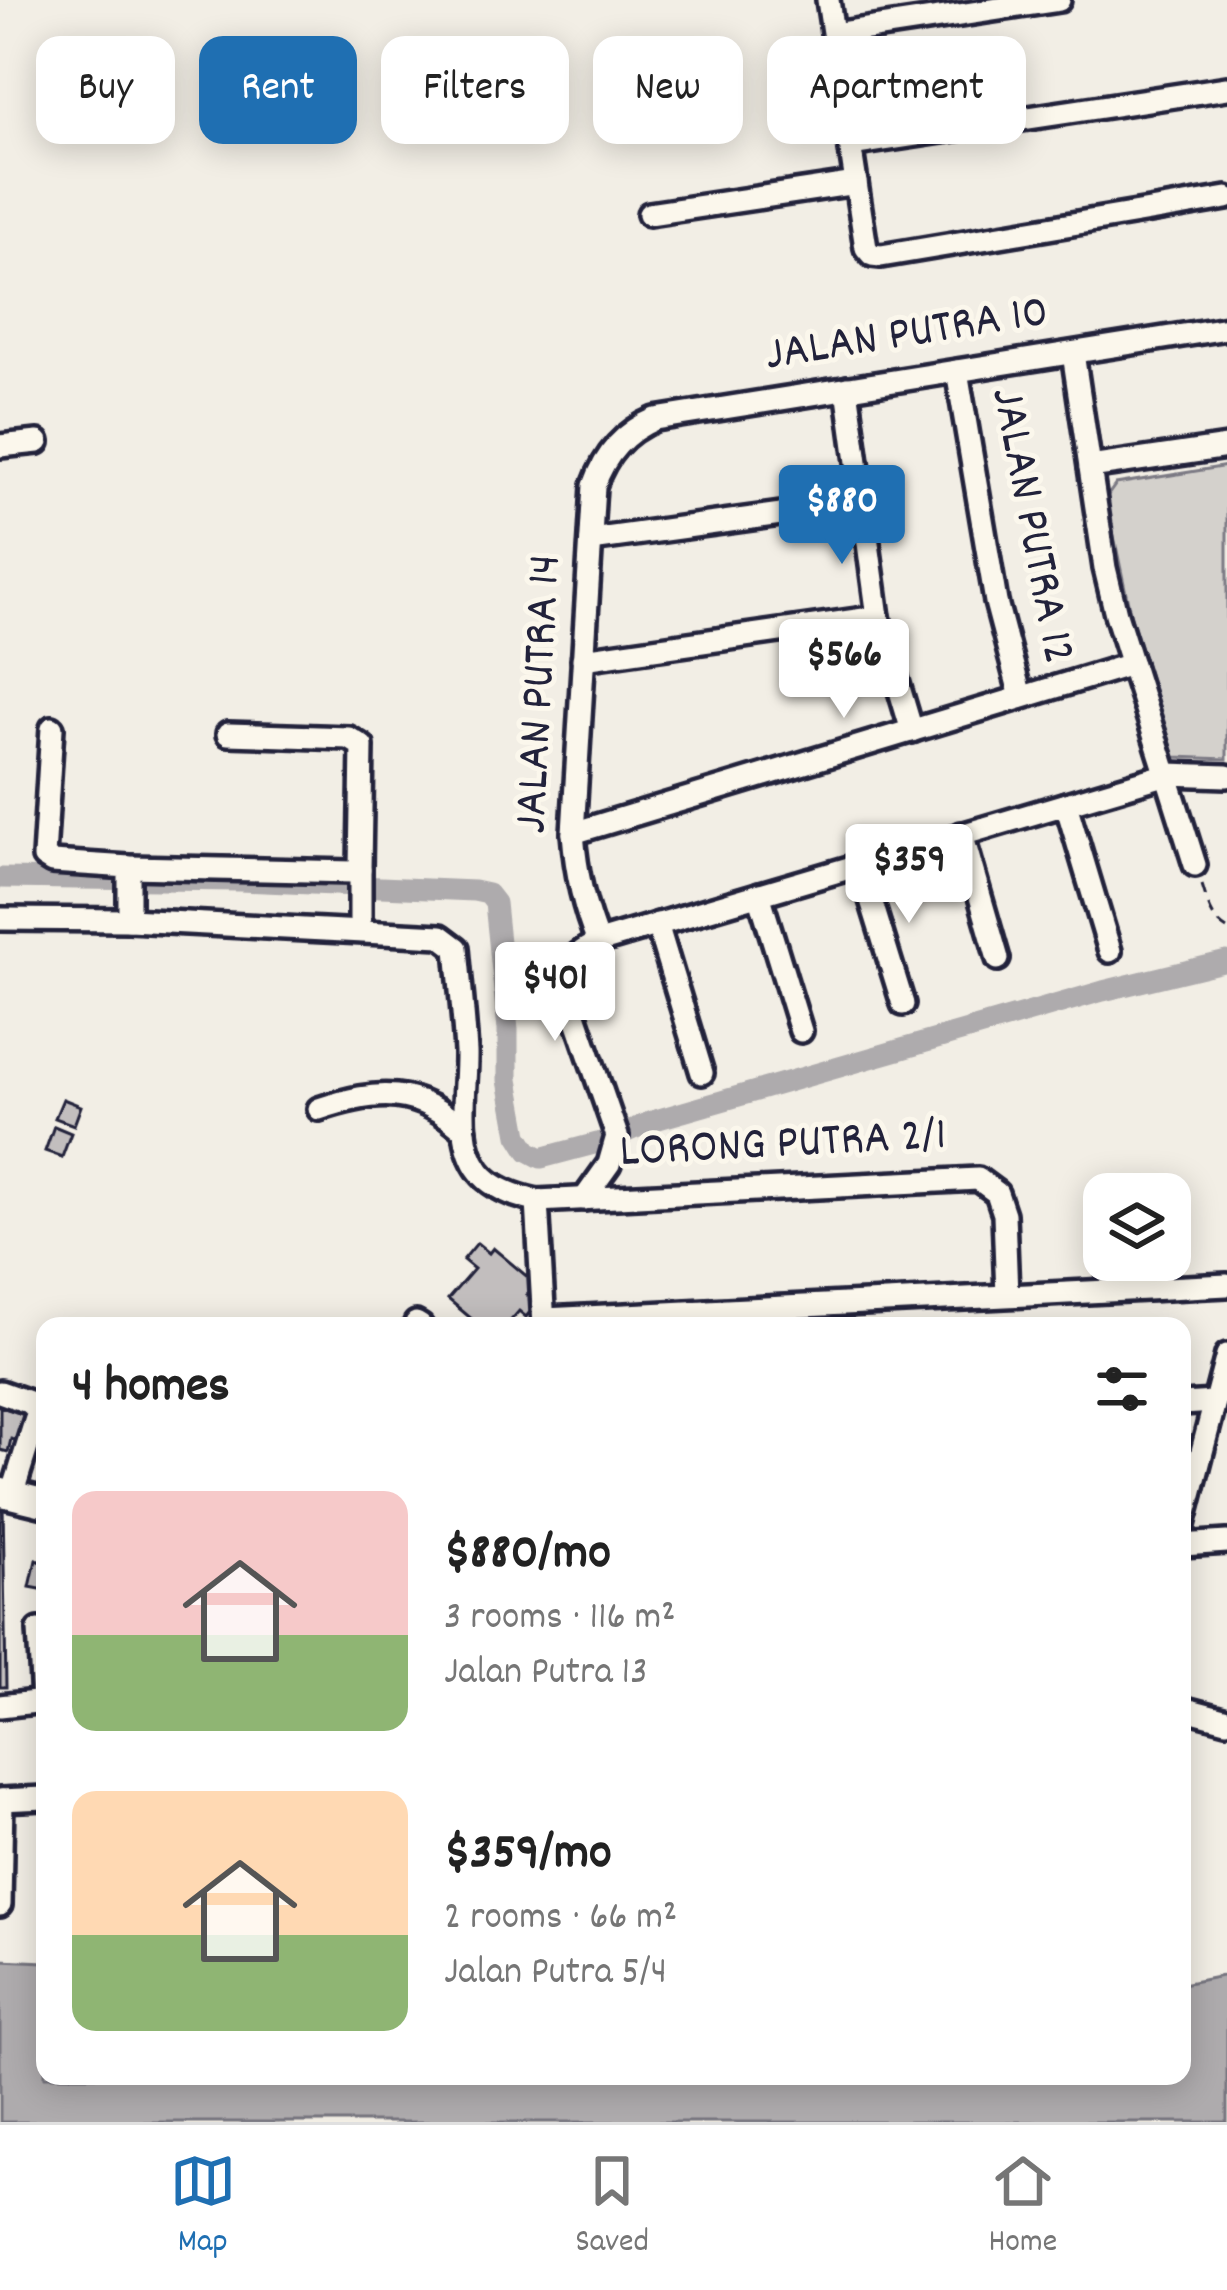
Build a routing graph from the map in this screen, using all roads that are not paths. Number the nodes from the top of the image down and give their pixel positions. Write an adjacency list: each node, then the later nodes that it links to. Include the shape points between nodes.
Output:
1 (829, 0): 3 (street)
2 (1059, 0): 3 (street)
3 (834, 34): 5 (street)
4 (1227, 88): 5 (street)
5 (850, 145): 6 (street)
6 (856, 183): 7 (street, via 866,248 876,256); 8 (street)
7 (1227, 198)
8 (649, 214)
9 (1227, 328): 10 (street, JALAN PUTRA 10)
10 (1073, 352): 11 (street, JALAN PUTRA 10); 17 (street)
11 (957, 371): 12 (street, JALAN PUTRA 10); 23 (street, JALAN PUTRA 12, via 996,602)
12 (847, 388): 16 (street, JALAN PUTRA 10, via 656,418); 18 (street)
13 (38, 442): 14 (street)
14 (0, 446)
15 (1227, 447): 17 (street)
16 (610, 451): 19 (street, JALAN PUTRA 14, via 594,486)
17 (1090, 467): 22 (street, via 1105,568)
18 (862, 503): 19 (street); 20 (street)
19 (591, 540): 21 (street, JALAN PUTRA 14)
20 (878, 617): 21 (street); 25 (street)
21 (584, 659): 30 (street, JALAN PUTRA 14)
22 (1132, 664): 23 (street); 27 (street)
23 (1021, 697): 25 (street)
24 (52, 728): 34 (street, via 44,857)
25 (911, 730): 30 (street)
26 (228, 734): 35 (street, via 362,746)
27 (1168, 774): 28 (street); 29 (street); 33 (street)
28 (1227, 776)
29 (1066, 804): 31 (street); 42 (street)
30 (573, 833): 41 (street, JALAN PUTRA 14, via 575,869)
31 (962, 834): 32 (street); 43 (street)
32 (860, 864): 36 (street); 44 (street)
33 (1196, 865)
34 (129, 876): 35 (street, via 353,872); 38 (street)
35 (360, 885): 40 (street)
36 (759, 894): 39 (street); 45 (street)
37 (0, 919): 38 (street)
38 (129, 920): 40 (street)
39 (657, 924): 41 (street); 46 (street)
40 (360, 931): 48 (street, via 441,936 458,948)
41 (598, 942): 49 (street, via 576,953 567,979 617,1136 609,1165)
42 (1111, 951)
43 (998, 959)
44 (903, 1004)
45 (801, 1031)
46 (702, 1073)
47 (319, 1109): 48 (street, via 387,1094 445,1112)
48 (465, 1131): 50 (street, via 477,1170)
49 (584, 1199): 50 (street, LORONG PUTRA 2/1); 52 (street, LORONG PUTRA 2/1, via 978,1179 998,1192 1004,1214)
50 (537, 1201): 53 (street)
51 (1227, 1286): 52 (street)
52 (1007, 1295): 54 (street)
53 (544, 1317)
54 (630, 1317)
55 (1227, 1355): 57 (street)
56 (0, 1392): 59 (street)
57 (1215, 1402): 58 (street); 63 (street)
58 (1191, 1403)
59 (36, 1409)
60 (36, 1415): 61 (street)
61 (11, 1456): 62 (street)
62 (6, 1493): 64 (main road)
63 (1191, 1494)
64 (36, 1501)
65 (1227, 1541): 66 (street)
66 (1191, 1544)
67 (36, 1702): 68 (street)
68 (0, 1706)
69 (1191, 1710): 70 (street)
70 (1227, 1720)
71 (36, 1798): 72 (street)
72 (1, 1800): 73 (street)
73 (0, 1905)

